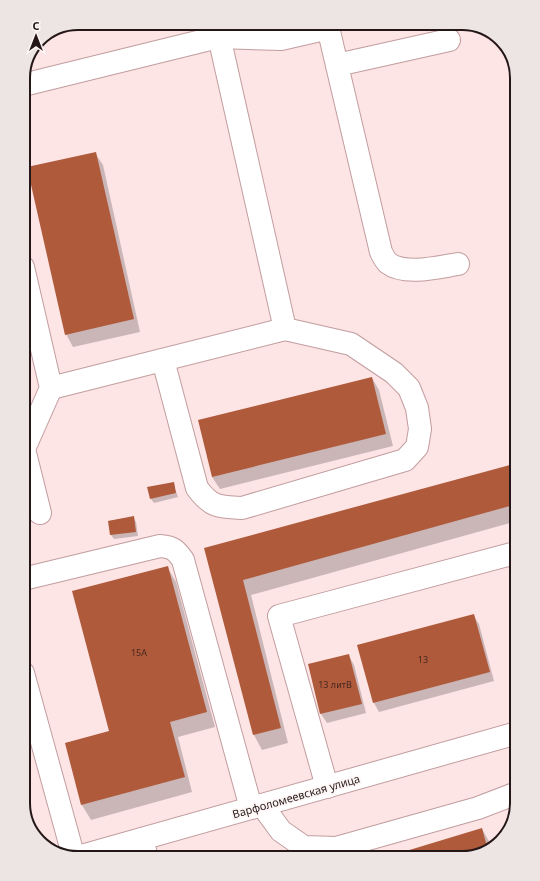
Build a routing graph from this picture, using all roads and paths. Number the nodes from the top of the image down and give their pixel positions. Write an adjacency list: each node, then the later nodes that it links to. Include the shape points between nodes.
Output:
1 (217, 30): 2 (street, via 281,39); 6 (street); 9 (street)
2 (314, 30)
3 (329, 30): 5 (street)
4 (449, 40): 5 (street)
5 (337, 65): 7 (street, via 381,252 388,262 401,269)
6 (30, 83)
7 (458, 264)
8 (30, 297): 11 (street)
9 (285, 329): 10 (street); 10 (street, via 351,344 394,373 409,388 417,408 420,429 416,447 405,460 242,508 220,507 205,500 197,488)
10 (163, 360): 11 (street)
11 (51, 388): 12 (street)
12 (30, 435)
13 (30, 473): 14 (street)
14 (40, 513)
15 (510, 554): 19 (street, via 279,616)
16 (30, 577): 21 (street, via 160,546 170,547 178,552 183,560)
17 (30, 698): 23 (street)
18 (510, 735): 19 (street, Варфоломеевская улица)
19 (326, 787): 21 (street, Варфоломеевская улица)
20 (510, 796): 21 (street, via 478,808 336,848 304,847 281,831)
21 (256, 807): 22 (street, Варфоломеевская улица)
22 (144, 848): 24 (street, Варфоломеевская улица)
23 (72, 850)
24 (123, 851)

